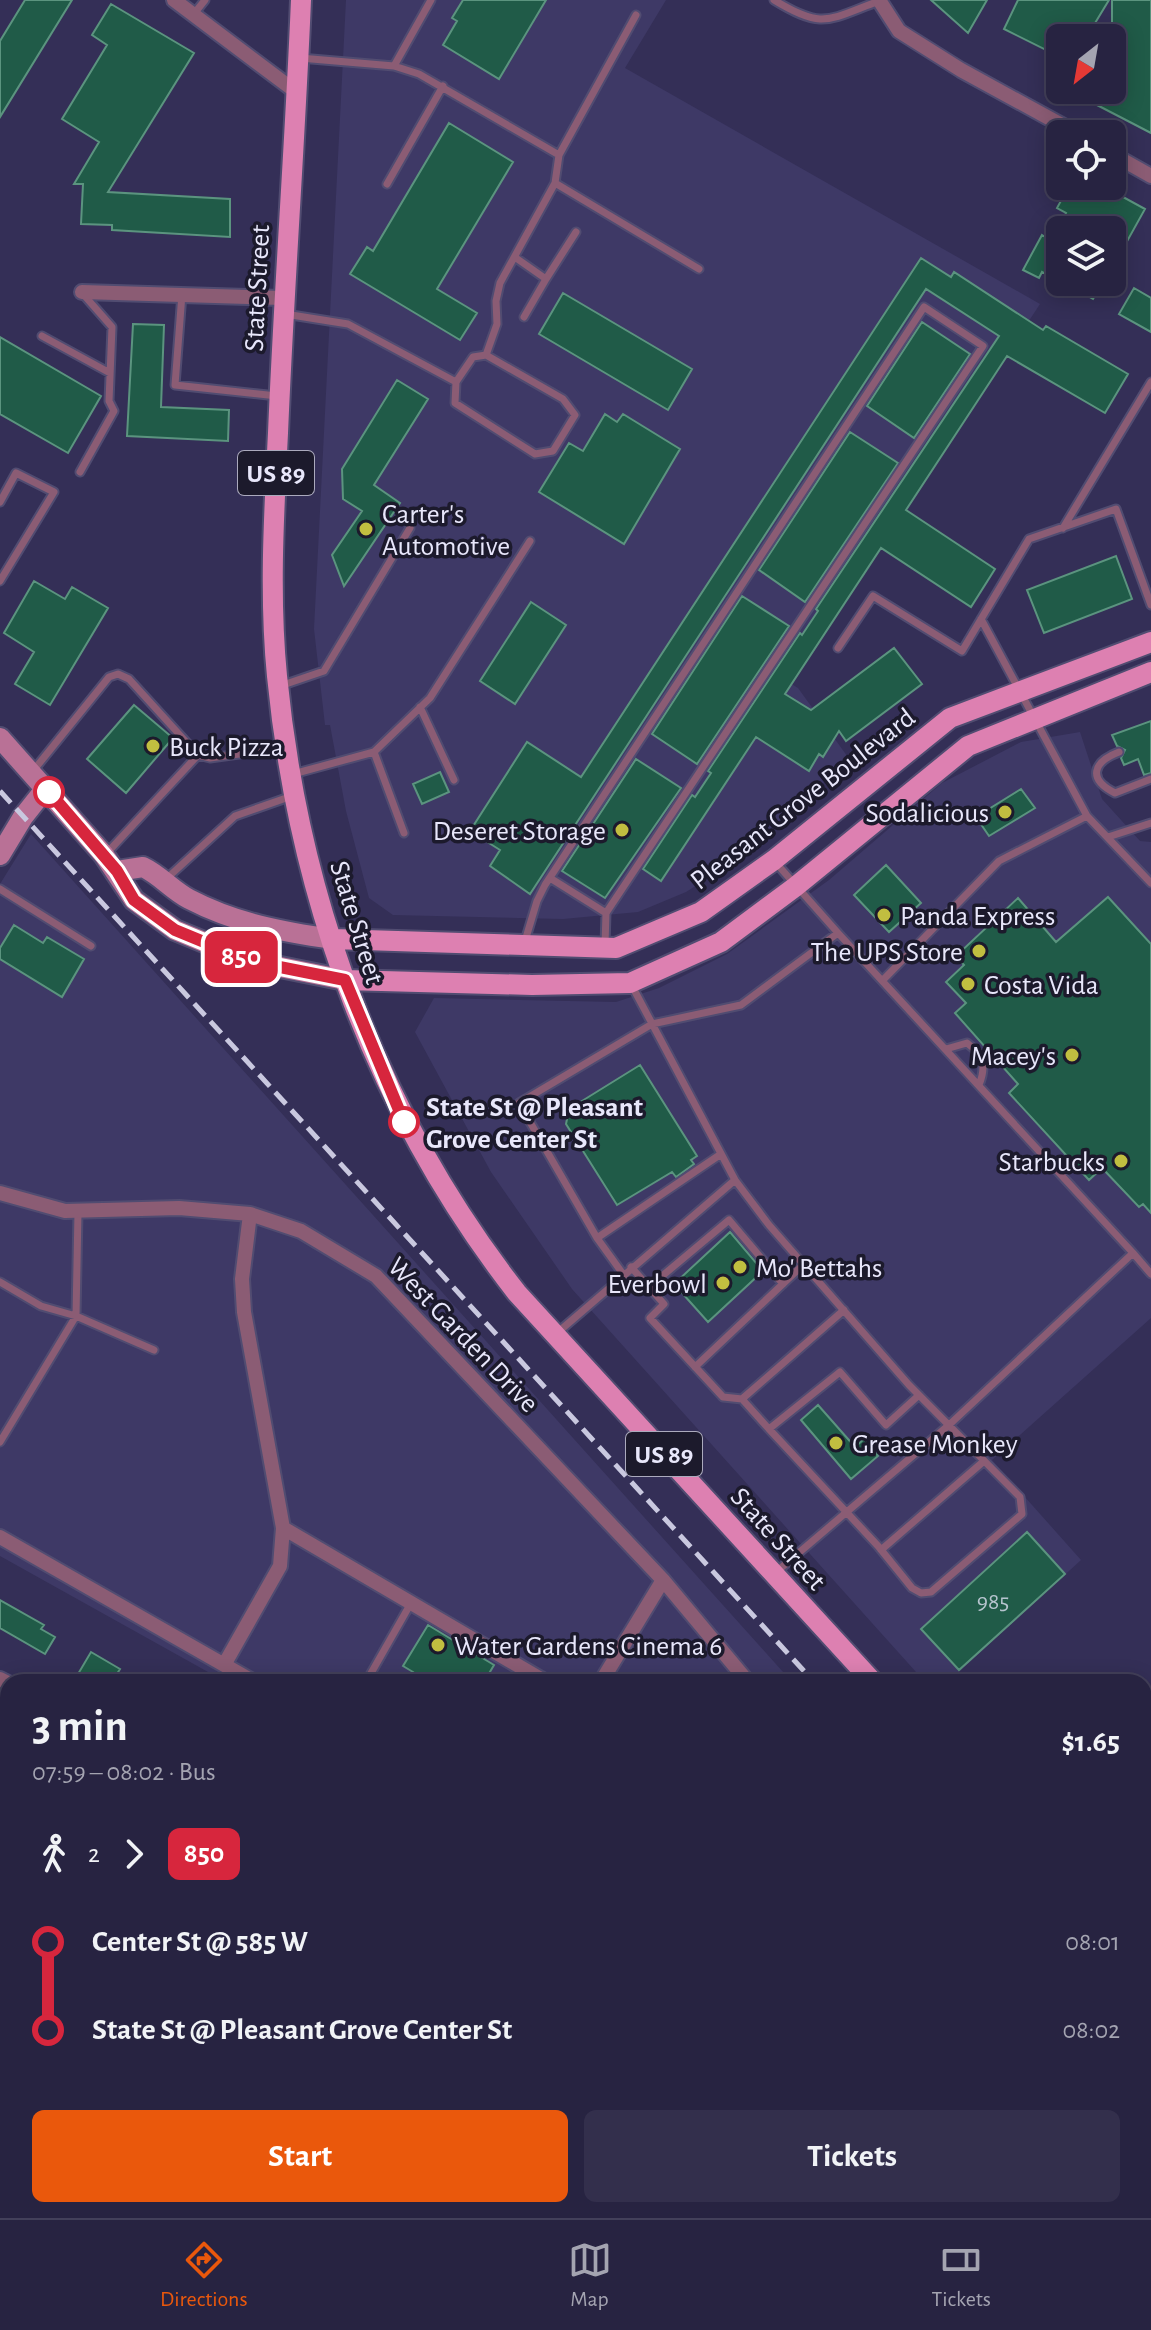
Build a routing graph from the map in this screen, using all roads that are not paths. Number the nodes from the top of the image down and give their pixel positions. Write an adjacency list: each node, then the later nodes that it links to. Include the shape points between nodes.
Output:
1 (174, 0): 8 (street)
2 (205, 0): 8 (lane)
3 (301, 0): 9 (main road, State Street / US 89)
4 (431, 0): 10 (lane)
5 (774, 0): 6 (lane, via 803,17 828,20)
6 (879, 0): 13 (street, via 899,31)
7 (636, 15): 14 (lane)
8 (192, 16): 12 (street)
9 (298, 58): 10 (lane); 12 (main road, State Street / US 89)
10 (394, 66): 11 (lane)
11 (443, 86): 14 (lane); 18 (lane)
12 (295, 91): 25 (main road, State Street / US 89)
13 (1052, 120)
14 (559, 155): 17 (lane)
15 (1126, 162): 16 (street)
16 (1151, 176)
17 (555, 183): 20 (lane); 21 (lane)
18 (387, 184)
19 (576, 232): 22 (lane)
20 (516, 258): 22 (lane); 28 (lane, via 500,283 497,324)
21 (699, 269)
22 (546, 279): 26 (lane)
23 (82, 292): 24 (street); 29 (lane, via 112,327)
24 (182, 294): 25 (street); 32 (lane, via 175,385)
25 (283, 306): 30 (lane, via 348,324); 32 (main road, State Street / US 89)
26 (524, 317)
27 (42, 336): 29 (lane)
28 (486, 355): 30 (lane, via 473,357); 30 (lane, via 563,399 575,415 553,451 535,454 455,403)
29 (110, 373): 33 (lane, via 114,411)
30 (456, 382)
31 (1151, 382): 36 (lane)
32 (279, 396): 44 (main road, State Street / US 89, via 274,524)
33 (80, 472)
34 (0, 502): 38 (lane, via 16,473 54,492)
35 (410, 528): 44 (lane, via 324,671)
36 (1063, 528): 39 (lane, via 1116,509); 40 (lane, via 1029,539)
37 (530, 541): 46 (lane)
38 (0, 581)
39 (1151, 605)
40 (981, 619): 42 (lane, via 962,651 873,596); 45 (lane)
41 (1151, 642): 45 (main road, Pleasant Grove Boulevard)
42 (838, 648)
43 (1151, 672): 47 (main road)
44 (278, 687): 49 (main road, State Street / US 89)
45 (1019, 693): 47 (lane); 64 (main road, Pleasant Grove Boulevard, via 950,718)
46 (420, 707): 50 (lane); 56 (lane)
47 (1033, 718): 59 (lane); 69 (main road, via 968,746)
48 (0, 738): 53 (main road)
49 (286, 748): 52 (lane); 54 (main road, State Street / US 89)
50 (374, 752): 54 (lane); 61 (lane)
51 (1119, 752): 55 (lane, via 1097,768 1105,788 1115,793)
52 (198, 755): 53 (lane, via 129,679 118,674 109,677); 65 (lane)
53 (32, 772): 57 (main road)
54 (291, 774): 58 (main road, State Street / US 89)
55 (1151, 779)
56 (454, 780)
57 (46, 788): 63 (main road); 65 (main road)
58 (295, 795): 67 (lane, via 235,816); 73 (main road, State Street / US 89)
59 (1087, 816): 62 (lane); 78 (lane, via 999,861)
60 (1151, 823): 62 (lane)
61 (404, 833)
62 (1108, 837): 68 (lane)
63 (0, 855)
64 (774, 860): 69 (lane); 76 (main road, Pleasant Grove Boulevard, via 701,912)
65 (111, 863): 67 (main road, via 143,867); 77 (main road, via 134,900 175,930 250,961)
66 (550, 878): 71 (lane); 71 (lane, via 924,307 983,346); 75 (lane, via 537,901)
67 (163, 881): 73 (main road, via 224,917)
68 (1151, 883)
69 (795, 887): 72 (lane); 79 (main road, via 721,942)
70 (0, 889): 74 (lane)
71 (606, 913): 76 (lane)
72 (838, 933): 78 (lane); 80 (lane, via 741,1005)
73 (333, 939): 75 (main road, Pleasant Grove Boulevard); 77 (main road, State Street / US 89)
74 (91, 946)
75 (524, 947): 76 (main road, Pleasant Grove Boulevard)
76 (605, 948)
77 (345, 980): 79 (main road); 99 (main road, State Street / US 89, via 389,1092 424,1158 485,1252)
78 (883, 980): 81 (lane)
79 (630, 983): 80 (lane)
80 (652, 1024): 83 (lane); 88 (lane, via 519,1103)
81 (946, 1049): 82 (lane); 82 (lane, via 967,1043 978,1052 984,1065)
82 (979, 1085): 89 (lane)
83 (721, 1154): 84 (lane); 88 (lane)
84 (735, 1180): 90 (lane); 91 (lane)
85 (0, 1193): 86 (street, West Garden Drive)
86 (78, 1212): 87 (street, West Garden Drive, via 179,1208); 98 (lane)
87 (250, 1214): 109 (street, via 242,1279 244,1312); 113 (street, West Garden Drive, via 301,1231 376,1276)
88 (597, 1238): 92 (lane)
89 (1133, 1253): 93 (lane); 104 (lane)
90 (804, 1264): 95 (lane); 97 (lane)
91 (631, 1267): 92 (lane); 96 (lane)
92 (623, 1274): 99 (lane)
93 (1151, 1274)
94 (0, 1282): 98 (lane, via 41,1306)
95 (783, 1284): 96 (lane, via 729,1220); 101 (lane)
96 (649, 1287): 101 (lane, via 664,1304 650,1318)
97 (844, 1310): 102 (lane); 103 (lane)
98 (76, 1316): 100 (lane); 106 (lane)
99 (555, 1334): 112 (main road, State Street / US 89)
100 (154, 1350)
101 (695, 1367): 103 (lane, via 723,1397)
102 (919, 1395): 104 (lane); 105 (lane, via 886,1425 840,1372)
103 (742, 1399): 105 (lane)
104 (949, 1425): 107 (lane); 108 (lane)
105 (769, 1429): 108 (lane)
106 (0, 1442)
107 (984, 1461): 111 (lane); 111 (lane, via 1020,1497 1022,1514 931,1592 912,1588)
108 (845, 1513): 111 (lane); 112 (lane)
109 (283, 1528): 114 (street); 115 (street, via 280,1566)
110 (0, 1537): 115 (street)
111 (881, 1550)
112 (774, 1574): 121 (main road, State Street / US 89)
113 (663, 1580): 119 (street); 120 (street, West Garden Drive)
114 (411, 1603): 117 (lane); 118 (street)
115 (224, 1665): 116 (street)
116 (240, 1674)
117 (371, 1674)
118 (532, 1674)
119 (606, 1674)
120 (741, 1674)
121 (866, 1674)

